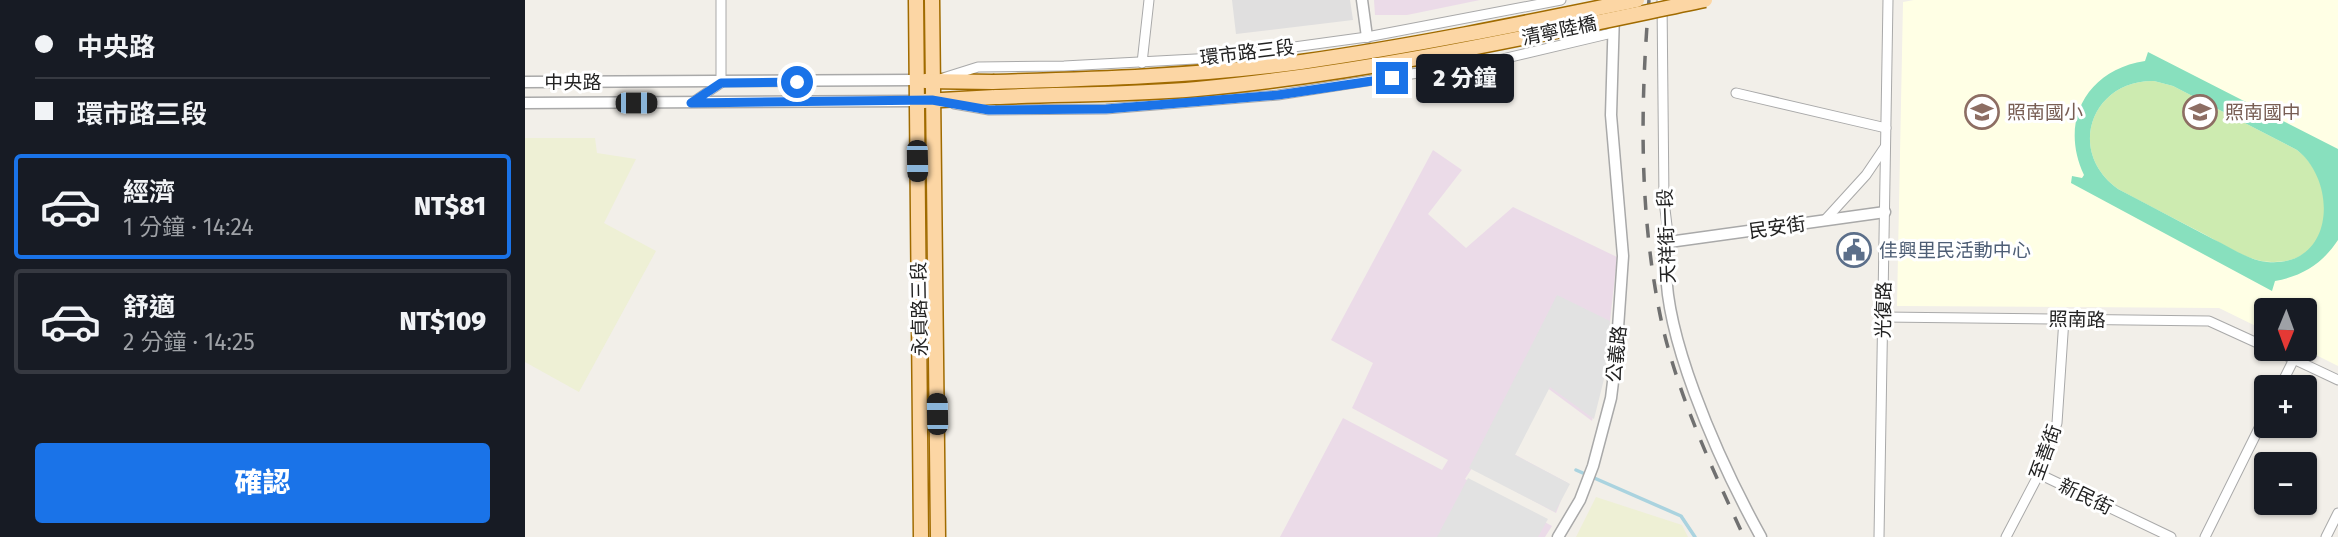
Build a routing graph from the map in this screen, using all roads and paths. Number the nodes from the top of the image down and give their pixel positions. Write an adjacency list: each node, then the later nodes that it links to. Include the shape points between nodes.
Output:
1 (721, 0): 19 (street)
2 (916, 0): 16 (main road, 永貞路三段)
3 (932, 0): 17 (main road, 永貞路三段)
4 (1149, 0): 15 (street)
5 (1362, 0): 13 (street)
6 (1561, 0): 13 (street, 環市路三段)
7 (1615, 0): 12 (street, 公義路)
8 (1637, 0): 21 (main road, 清寧陸橋, bridge, via 1479,33 1300,62)
9 (1662, 0): 31 (street, 天祥街一段, via 1664,201)
10 (1705, 0): 21 (main road, 清寧陸橋, bridge, via 1425,58 1307,76 1196,89)
11 (1888, 0): 27 (street, 光復路)
12 (1612, 33): 20 (street, via 1494,61); 42 (street, 公義路, via 1611,115 1623,239 1611,398 1585,487)
13 (1367, 37): 14 (street, 環市路三段)
14 (1317, 44): 15 (street, 環市路三段); 20 (street)
15 (1142, 63): 17 (street, 環市路三段, via 978,67)
16 (915, 80): 17 (main road); 19 (street, 中央路); 24 (main road, 永貞路三段)
17 (932, 81): 21 (main road); 23 (main road, 永貞路三段)
18 (525, 82): 19 (street, 中央路)
19 (721, 83): 26 (street)
20 (1325, 87): 23 (street, via 1106,109 989,110)
21 (994, 89): 23 (main road)
22 (1736, 93): 27 (street)
23 (932, 100): 24 (main road); 41 (main road, 永貞路三段)
24 (916, 101): 26 (street, 中央路); 40 (main road, 永貞路三段)
25 (525, 103): 26 (street, 中央路)
26 (691, 103)
27 (1886, 128): 28 (street, 光復路)
28 (1886, 145): 29 (street, 光復路); 30 (street)
29 (1885, 212): 30 (street, 民安街); 32 (street, 光復路)
30 (1825, 220): 31 (street, 民安街)
31 (1669, 242): 43 (street, 天祥街一段, via 1666,278 1680,350 1710,432)
32 (1883, 317): 33 (street, 照南路); 44 (street, 光復路)
33 (2064, 319): 34 (street, 照南路, via 2209,321); 38 (street, 至善街, via 2057,423)
34 (2254, 341)
35 (2298, 361): 36 (street, 照南路)
36 (2338, 380)
37 (2254, 438): 47 (street)
38 (2039, 474): 45 (street, 至善街); 46 (street, 新民街)
39 (2338, 513): 48 (street)
40 (921, 537)
41 (938, 537)
42 (1558, 537)
43 (1761, 537)
44 (1879, 537)
45 (2006, 537)
46 (2171, 537)
47 (2205, 537)
48 (2326, 537)

